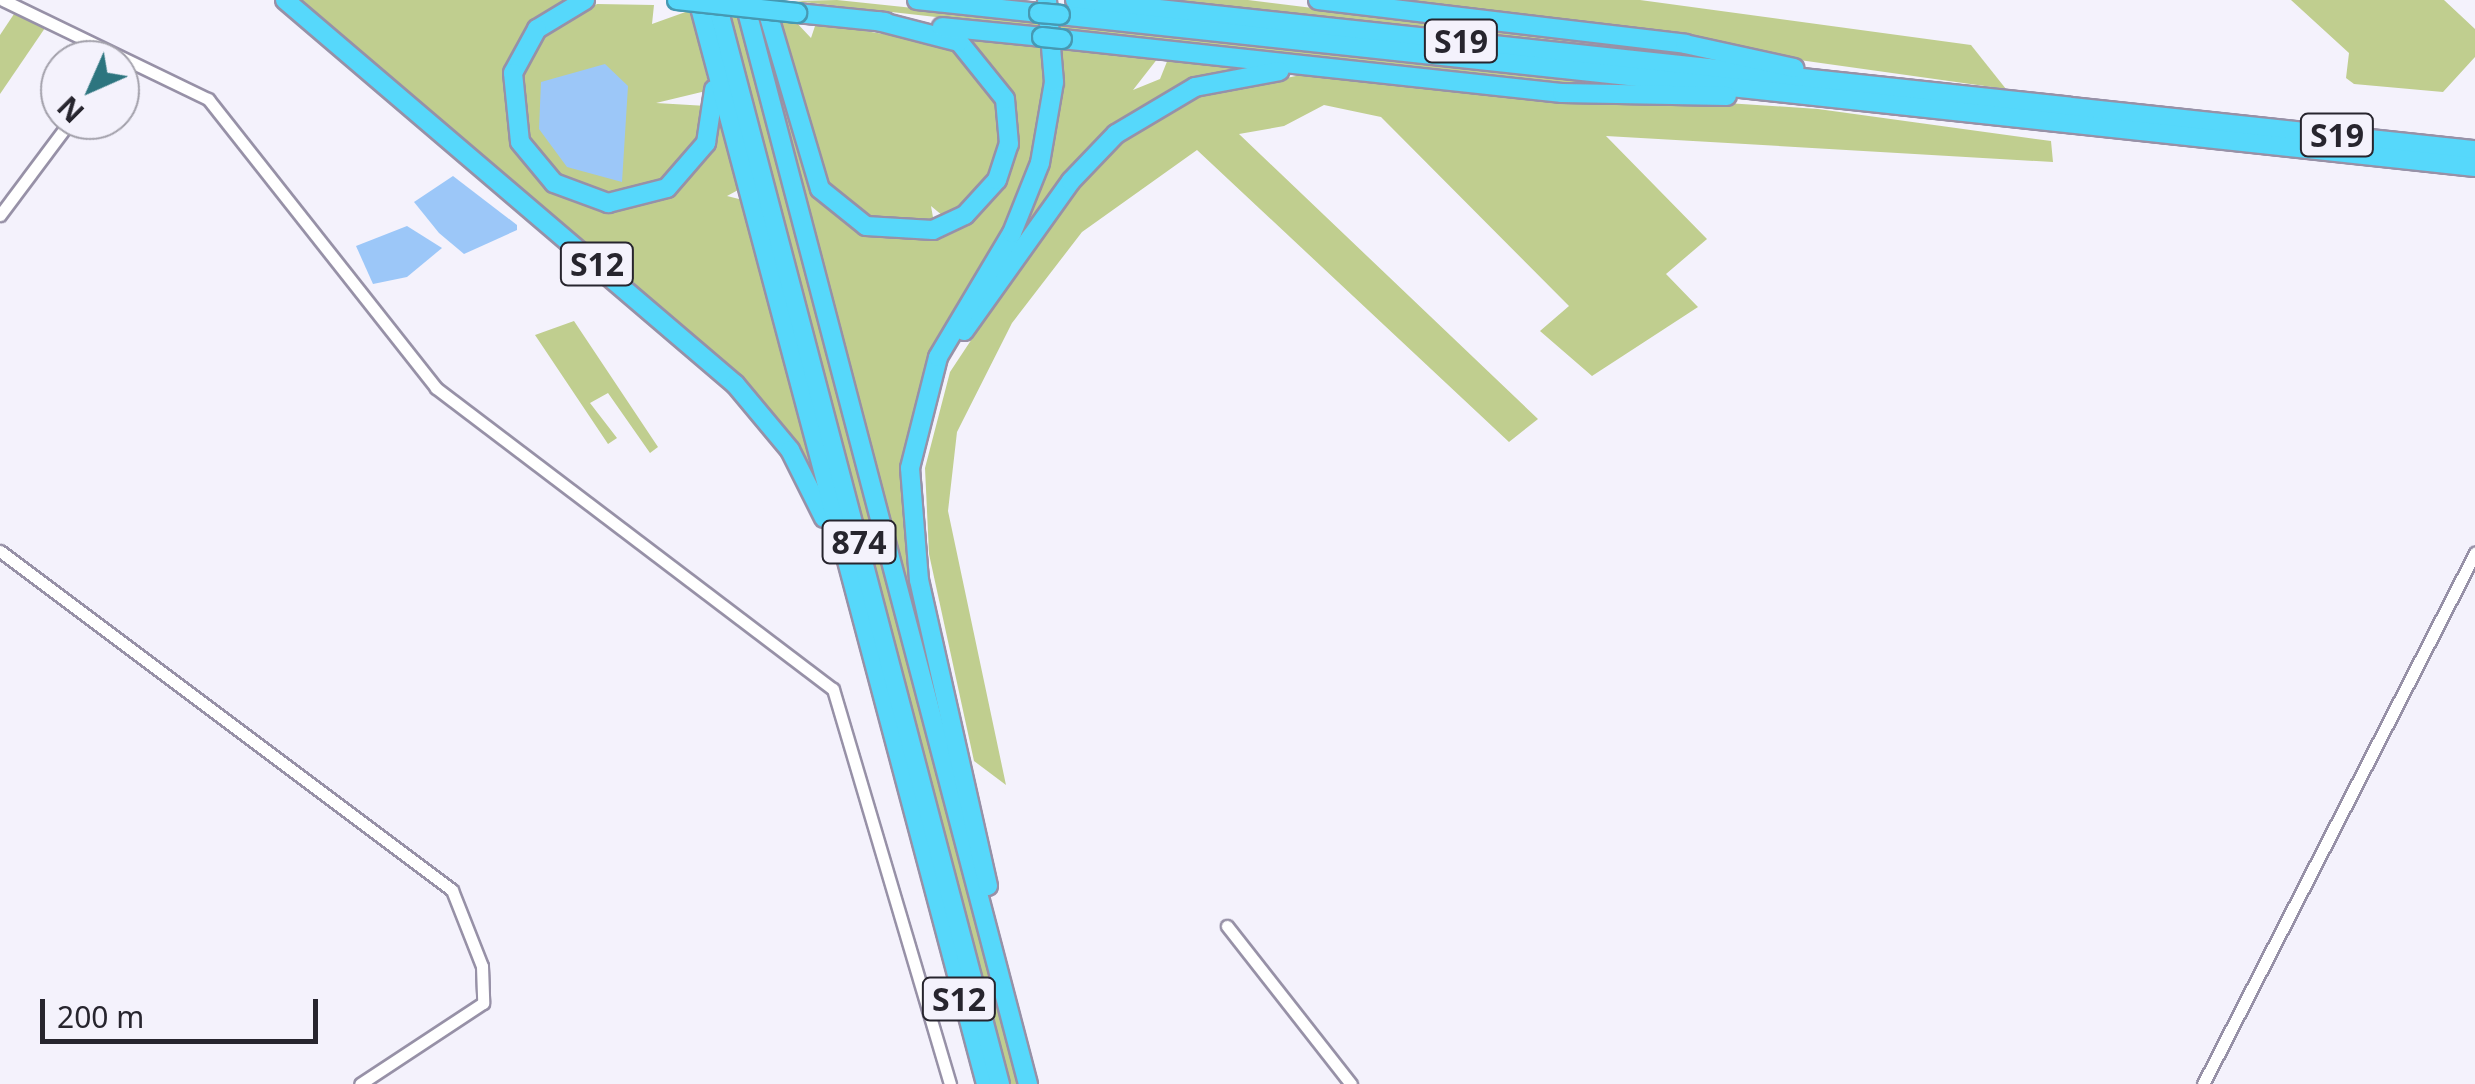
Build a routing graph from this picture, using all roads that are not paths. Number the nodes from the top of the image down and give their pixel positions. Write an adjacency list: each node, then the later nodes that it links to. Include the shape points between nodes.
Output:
1 (3, 0): 14 (street)
2 (285, 0): 27 (highway, S12, via 735,384 802,469)
3 (586, 0): 15 (highway, via 530,37 510,99 532,162 581,198 634,201 686,173 712,128)
4 (677, 0): 13 (highway, bridge)
5 (698, 0): 15 (highway)
6 (716, 0): 33 (highway, 874)
7 (744, 0): 29 (highway, 874)
8 (764, 0): 13 (highway, via 820,189 866,226 932,230 965,215 997,180 1009,144 1005,99 960,42)
9 (917, 0): 12 (highway, S19)
10 (1075, 0): 18 (highway, S19)
11 (1318, 0): 18 (highway, via 1685,44)
12 (1043, 6): 19 (highway, S19, bridge, via 1060,15); 24 (highway, via 1054,82 1045,146 1020,216 938,358)
13 (878, 21): 17 (highway, bridge)
14 (80, 40)
15 (710, 45): 27 (highway)
16 (140, 68): 31 (street, via 187,86 230,119 436,388 834,688)
17 (1346, 69): 19 (highway, via 1590,95); 24 (highway, via 1207,83 1106,143 957,342)
18 (1848, 83): 21 (highway, S19)
19 (1807, 96): 22 (highway, S19)
20 (56, 140): 23 (street)
21 (2475, 150)
22 (2475, 166)
23 (0, 215)
24 (911, 462): 29 (highway, via 913,545)
25 (0, 551): 30 (street, via 452,890 482,966 483,1003)
26 (2475, 553): 36 (street)
27 (848, 577): 32 (highway, S12)
28 (1227, 926): 35 (street)
29 (1011, 1020): 34 (highway, S12)
30 (360, 1084)
31 (950, 1084)
32 (986, 1084)
33 (1000, 1084)
34 (1028, 1084)
35 (1351, 1084)
36 (2203, 1084)

